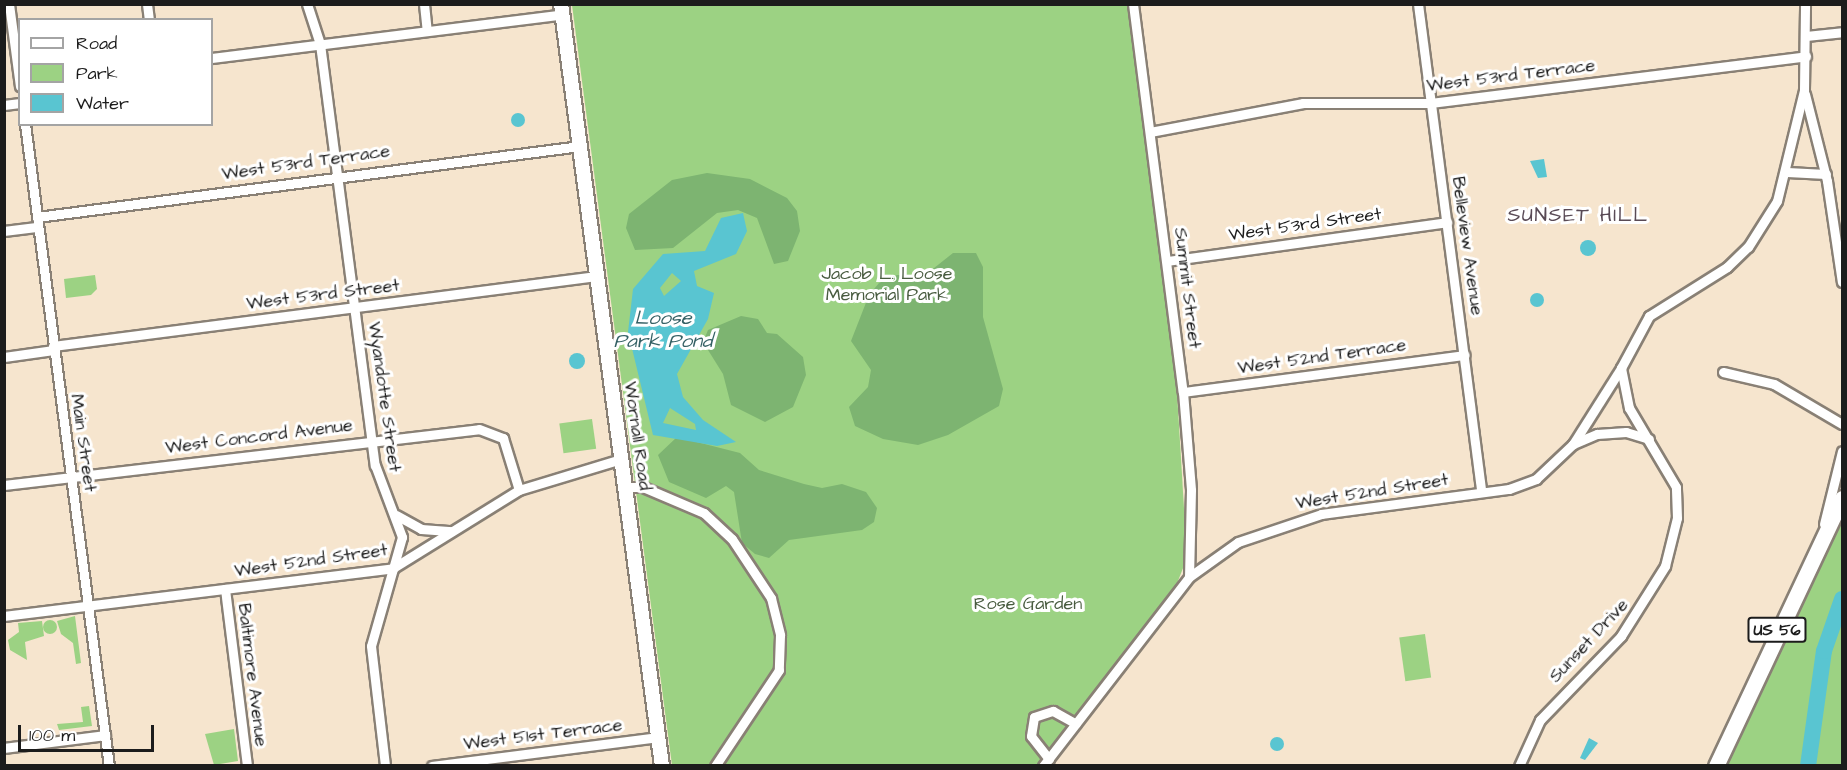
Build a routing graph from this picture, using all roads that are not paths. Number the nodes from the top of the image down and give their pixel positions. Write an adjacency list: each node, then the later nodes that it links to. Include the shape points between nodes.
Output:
1 (9, 4): 14 (street)
2 (307, 4): 11 (street, Wyandotte Street)
3 (424, 4): 8 (street)
4 (1133, 4): 18 (street, Summit Street)
5 (1418, 4): 16 (street, Belleview Avenue)
6 (1805, 4): 10 (street)
7 (562, 9): 8 (street); 19 (main road, Wornall Road)
8 (427, 31): 11 (street)
9 (1842, 32): 10 (street)
10 (1806, 36): 12 (street)
11 (320, 44): 13 (street); 22 (street, Wyandotte Street)
12 (1806, 56): 15 (street); 16 (street, West 53rd Terrace)
13 (213, 58)
14 (18, 71)
15 (1804, 90): 20 (street); 21 (street)
16 (1431, 104): 18 (street, West 53rd Terrace, via 1303,103); 24 (street, Belleview Avenue)
17 (25, 126): 23 (street, Main Street)
18 (1150, 132): 26 (street, Summit Street)
19 (580, 146): 22 (street, West 53rd Terrace); 27 (main road, Wornall Road)
20 (1787, 172): 21 (street); 33 (street, via 1748,247 1727,267 1649,316)
21 (1826, 174): 28 (street)
22 (337, 175): 23 (street, West 53rd Terrace); 29 (street, Wyandotte Street)
23 (37, 222): 25 (street, West 53rd Terrace); 30 (street, Main Street)
24 (1447, 222): 26 (street, West 53rd Street); 31 (street, Belleview Avenue)
25 (4, 231)
26 (1167, 261): 35 (street, Summit Street)
27 (597, 276): 29 (street, West 53rd Street); 41 (main road, Wornall Road)
28 (1842, 282)
29 (354, 307): 30 (street, West 53rd Street); 38 (street, Wyandotte Street)
30 (53, 348): 32 (street, West 53rd Street); 42 (street, Main Street)
31 (1465, 355): 35 (street, West 52nd Terrace); 46 (street, Belleview Avenue)
32 (4, 357)
33 (1621, 368): 37 (street, Sunset Drive, via 1629,408); 39 (street)
34 (1723, 372): 36 (street, via 1774,384)
35 (1183, 392): 52 (street, Summit Street, via 1191,490)
36 (1842, 424)
37 (1649, 439): 39 (street, West 52nd Street, via 1609,431); 67 (street, Sunset Drive, via 1676,487 1677,518 1665,566 1621,636 1540,720)
38 (372, 442): 42 (street, West Concord Avenue); 45 (street, West Concord Avenue, via 488,430 503,438); 48 (street, Wyandotte Street, via 377,478)
39 (1573, 444): 46 (street, West 52nd Street, via 1536,479)
40 (1842, 451): 50 (street)
41 (621, 459): 44 (main road, Wornall Road); 45 (street, West 52nd Street)
42 (71, 477): 43 (street, West Concord Avenue); 54 (street, Main Street)
43 (4, 485)
44 (625, 487): 58 (main road, Wornall Road); 66 (street, via 644,487 704,513 732,539 771,598 780,636 779,670)
45 (519, 490): 49 (street, West 52nd Street)
46 (1481, 492): 52 (street, West 52nd Street, via 1290,521 1238,542)
47 (1842, 498): 50 (highway, US 56)
48 (389, 508): 49 (street, via 421,529); 51 (street, Wyandotte Street, via 402,537)
49 (455, 530): 51 (street, West 52nd Street)
50 (1822, 532): 68 (highway, US 56)
51 (393, 568): 53 (street, West 52nd Street); 63 (street, Wyandotte Street, via 371,646)
52 (1189, 577): 56 (street, West 52nd Street)
53 (225, 589): 54 (street, West 52nd Street); 62 (street, Baltimore Avenue)
54 (88, 606): 55 (street, West 52nd Street); 57 (street, Main Street)
55 (4, 616)
56 (1076, 724): 60 (street, West 52nd Street); 60 (street, via 1053,711 1034,717 1031,736)
57 (105, 735): 59 (street); 61 (street, Main Street)
58 (658, 737): 64 (street, West 51st Terrace); 65 (main road, Wornall Road)
59 (4, 748)
60 (1046, 762)
61 (109, 765)
62 (247, 765)
63 (386, 765)
64 (432, 765)
65 (662, 765)
66 (715, 765)
67 (1519, 765)
68 (1716, 765)

